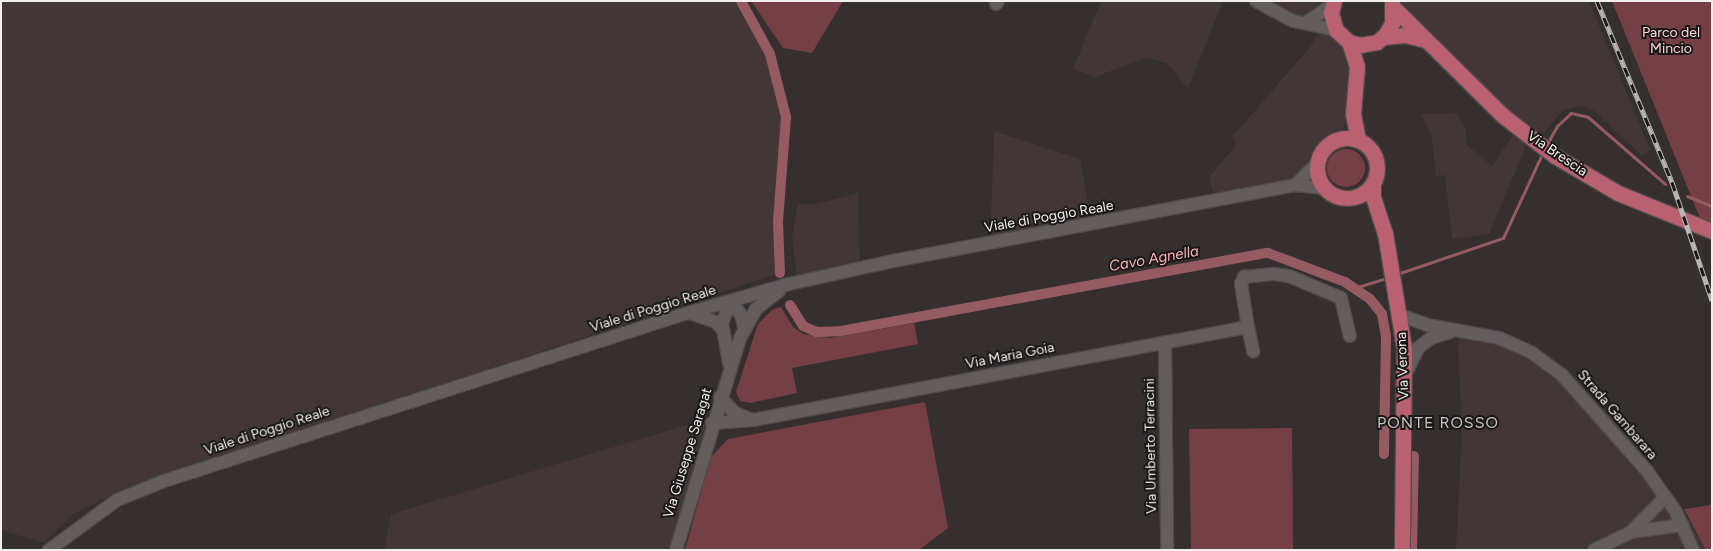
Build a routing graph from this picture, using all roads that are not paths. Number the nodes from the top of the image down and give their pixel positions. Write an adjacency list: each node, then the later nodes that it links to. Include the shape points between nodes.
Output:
1 (1256, 1): 4 (street, via 1293,21)
2 (1333, 2): 4 (street); 5 (main road, via 1331,13)
3 (1392, 5): 6 (main road, via 1392,23); 7 (main road, Via Brescia)
4 (1306, 23): 5 (street)
5 (1336, 30): 8 (main road)
6 (1377, 40): 7 (main road, via 1405,35); 8 (main road); 9 (main road)
7 (1426, 41): 19 (main road, Via Brescia, via 1502,115 1556,156 1618,193)
8 (1349, 42): 9 (main road)
9 (1357, 66): 10 (main road)
10 (1353, 114): 11 (main road); 12 (main road)
11 (1340, 138): 12 (main road); 13 (main road, via 1327,146)
12 (1358, 140): 14 (main road, via 1375,156 1378,167)
13 (1318, 163): 15 (street); 16 (main road, via 1318,175)
14 (1373, 183): 17 (main road); 18 (main road, Via Verona)
15 (1295, 185): 16 (street, Viale di Poggio Reale); 20 (street, Viale di Poggio Reale, via 893,261)
16 (1326, 188): 17 (main road)
17 (1351, 198): 18 (main road)
18 (1379, 214): 23 (main road, Via Verona)
19 (1712, 231)
20 (789, 284): 21 (street, Viale di Poggio Reale); 25 (street, Via Giuseppe Saragat, via 763,302)
21 (731, 301): 22 (street, Viale di Poggio Reale); 25 (street, via 742,317); 26 (street, Via Giuseppe Saragat, via 725,310)
22 (690, 313): 26 (street, via 710,319); 39 (street, Viale di Poggio Reale, via 149,486 108,506)
23 (1401, 319): 27 (street, Strada Gambarara); 32 (main road, Via Verona)
24 (1248, 326): 28 (street, via 1241,284 1244,277 1274,274 1289,276 1341,298); 29 (street, Via Maria Goia); 30 (street)
25 (744, 327): 31 (street, Via Giuseppe Saragat)
26 (722, 329): 31 (street, Via Giuseppe Saragat)
27 (1451, 332): 32 (street, via 1431,338 1418,348); 36 (street, Strada Gambarara, via 1499,338 1532,353 1562,375 1622,440)
28 (1350, 336)
29 (1165, 342): 34 (street, Via Maria Goia); 41 (street, Via Umberto Terracini)
30 (1253, 350)
31 (730, 365): 33 (street, Via Giuseppe Saragat)
32 (1405, 376): 42 (main road, Via Verona)
33 (720, 398): 34 (street, via 735,413); 35 (street, Via Giuseppe Saragat)
34 (753, 420): 35 (street, Via Maria Goia)
35 (712, 423): 40 (street, Via Giuseppe Saragat)
36 (1665, 497): 37 (street, Strada Gambarara); 38 (street)
37 (1683, 526): 38 (street); 44 (street, Strada Gambarara)
38 (1630, 532): 43 (street)
39 (49, 550)
40 (676, 550)
41 (1167, 550)
42 (1402, 550)
43 (1594, 550)
44 (1693, 550)

